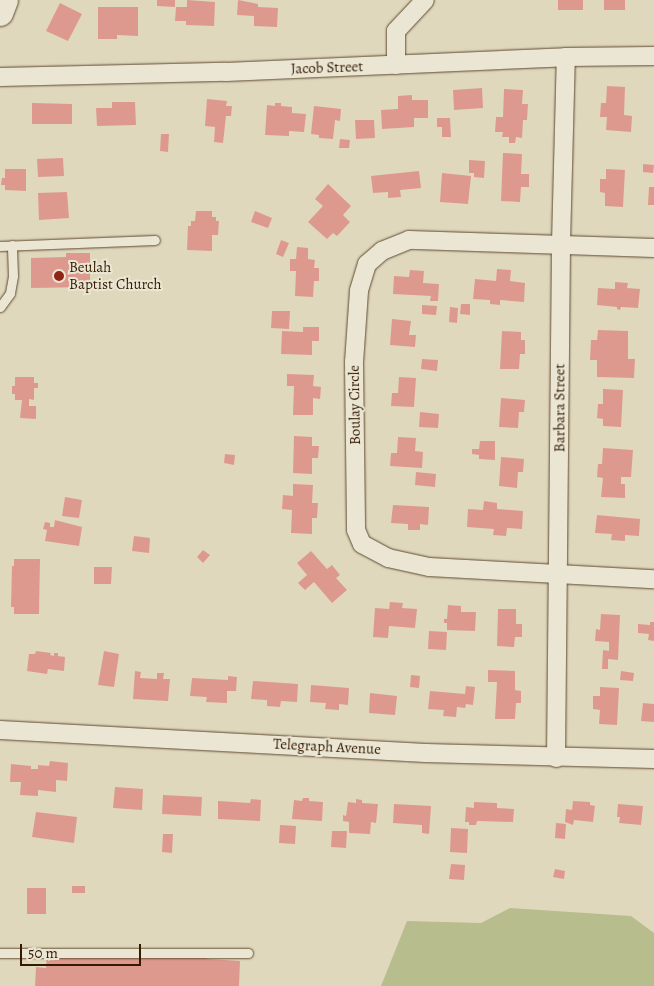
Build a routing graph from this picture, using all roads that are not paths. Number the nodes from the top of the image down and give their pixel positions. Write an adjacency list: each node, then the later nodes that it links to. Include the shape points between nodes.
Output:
1 (6, 0): 3 (main road)
2 (425, 0): 6 (street, via 396,31)
3 (0, 13)
4 (654, 56): 5 (street, Jacob Street)
5 (566, 58): 6 (street, Jacob Street); 9 (street, Barbara Street)
6 (396, 65): 7 (street, Jacob Street)
7 (0, 77)
8 (155, 240): 10 (lane)
9 (561, 243): 12 (street, Boulay Circle); 14 (street, Barbara Street); 14 (street, Boulay Circle, via 409,240 382,251 367,264 359,291 354,362 356,530 362,544 388,558 429,567)
10 (12, 245): 11 (lane); 13 (lane, via 10,293)
11 (0, 246)
12 (654, 248)
13 (0, 307)
14 (559, 573): 15 (street, Boulay Circle); 17 (street, Barbara Street)
15 (654, 579)
16 (0, 730): 17 (street, Telegraph Avenue)
17 (556, 758): 18 (street, Telegraph Avenue)
18 (654, 760)
19 (0, 953): 20 (lane)
20 (248, 953)

